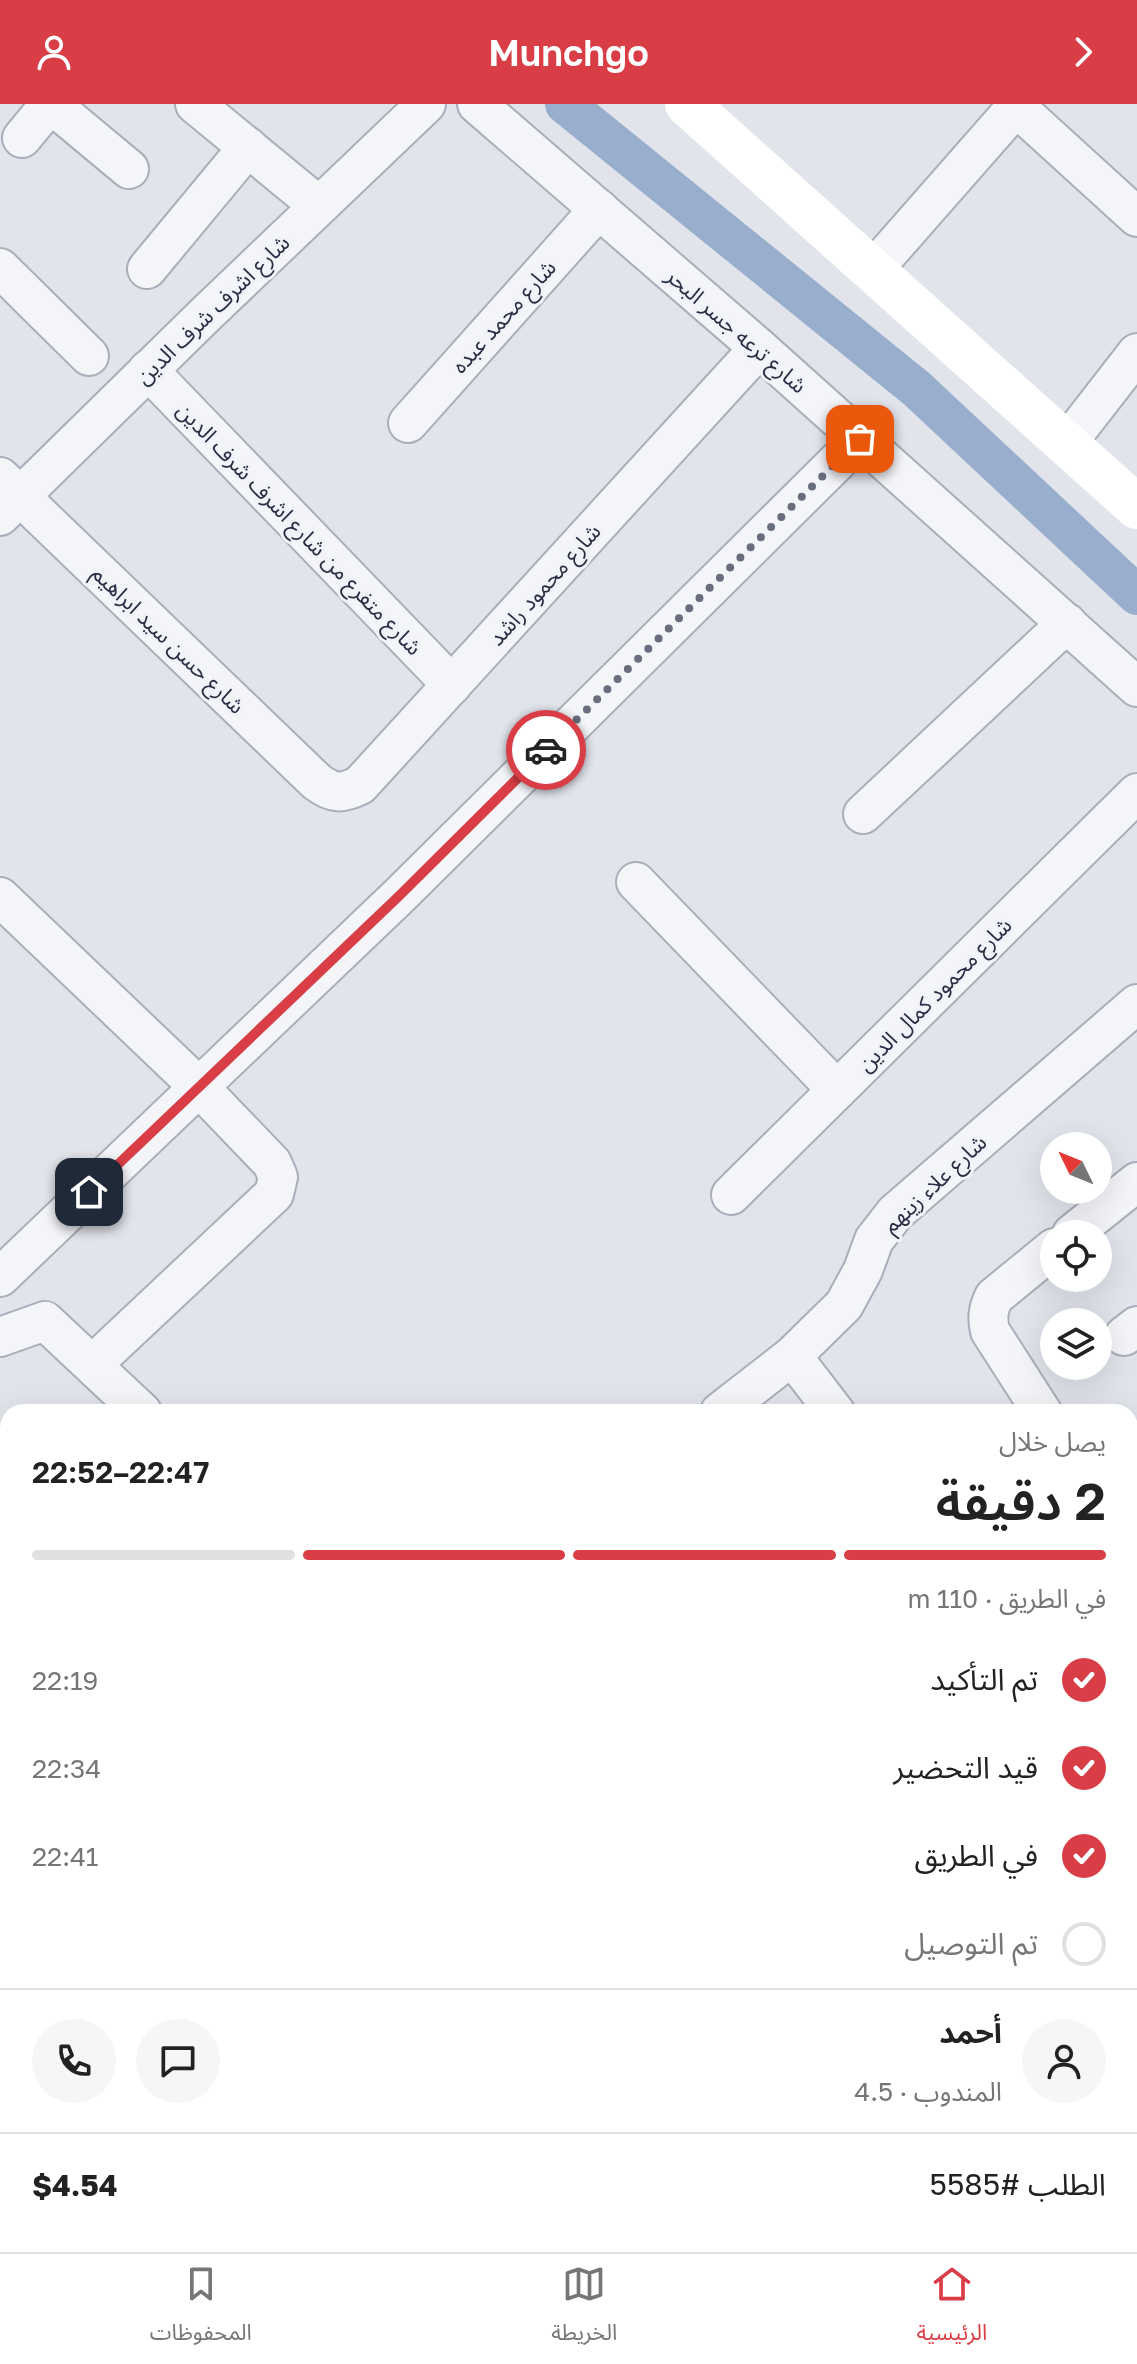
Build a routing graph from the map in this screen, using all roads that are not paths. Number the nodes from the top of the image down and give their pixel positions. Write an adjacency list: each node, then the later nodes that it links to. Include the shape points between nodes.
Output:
1 (51, 104): 7 (street); 9 (street)
2 (195, 104): 8 (street)
3 (426, 104): 10 (street, شارع اشرف شرف الدين)
4 (477, 104): 11 (street, شارع ترعه جسر البحر)
5 (687, 104): 15 (street)
6 (1014, 105): 12 (street); 15 (street)
7 (22, 138)
8 (248, 147): 10 (street); 14 (street)
9 (129, 169)
10 (319, 206): 19 (street, شارع اشرف شرف الدين)
11 (599, 209): 16 (street, شارع ترعه جسر البحر); 20 (street, شارع محمد عبده)
12 (1137, 217)
13 (0, 268): 18 (street)
14 (147, 269)
15 (872, 271): 22 (street)
16 (759, 348): 21 (street, شارع ترعه جسر البحر); 26 (street, شارع محمود راشد)
17 (1137, 353): 22 (street)
18 (89, 356)
19 (148, 370): 23 (street, شارع اشرف شرف الدين); 26 (street, شارع متفرع من شارع اشرف شرف الدين)
20 (408, 423)
21 (860, 439): 25 (street, شارع ترعه جسر البحر); 34 (street)
22 (1067, 443): 24 (street)
23 (7, 496): 28 (street, شارع حسن سيد ابراهيم)
24 (1137, 507)
25 (1067, 623): 27 (street, شارع ترعه جسر البحر); 30 (street)
26 (452, 685): 28 (street, شارع محمود راشد, via 360,785 342,793)
27 (1137, 687)
28 (317, 782)
29 (1137, 793): 35 (street, شارع محمود كمال الدين)
30 (863, 814)
31 (636, 882): 35 (street)
32 (0, 897): 34 (street)
33 (1137, 1004): 42 (street, شارع علاء زينهم, via 895,1213 874,1240 844,1305)
34 (199, 1087): 40 (street); 43 (street, via 272,1163 278,1177 274,1194)
35 (837, 1090): 37 (street, شارع محمود كمال الدين)
36 (1137, 1182): 38 (street)
37 (731, 1195)
38 (1090, 1220)
39 (1040, 1259): 47 (street, via 994,1297 988,1320)
40 (0, 1277)
41 (0, 1337): 43 (street, via 45,1321)
42 (792, 1356): 45 (street, شارع علاء زينهم); 46 (street)
43 (93, 1364): 44 (street)
44 (134, 1404)
45 (733, 1404)
46 (829, 1404)
47 (1037, 1404)

